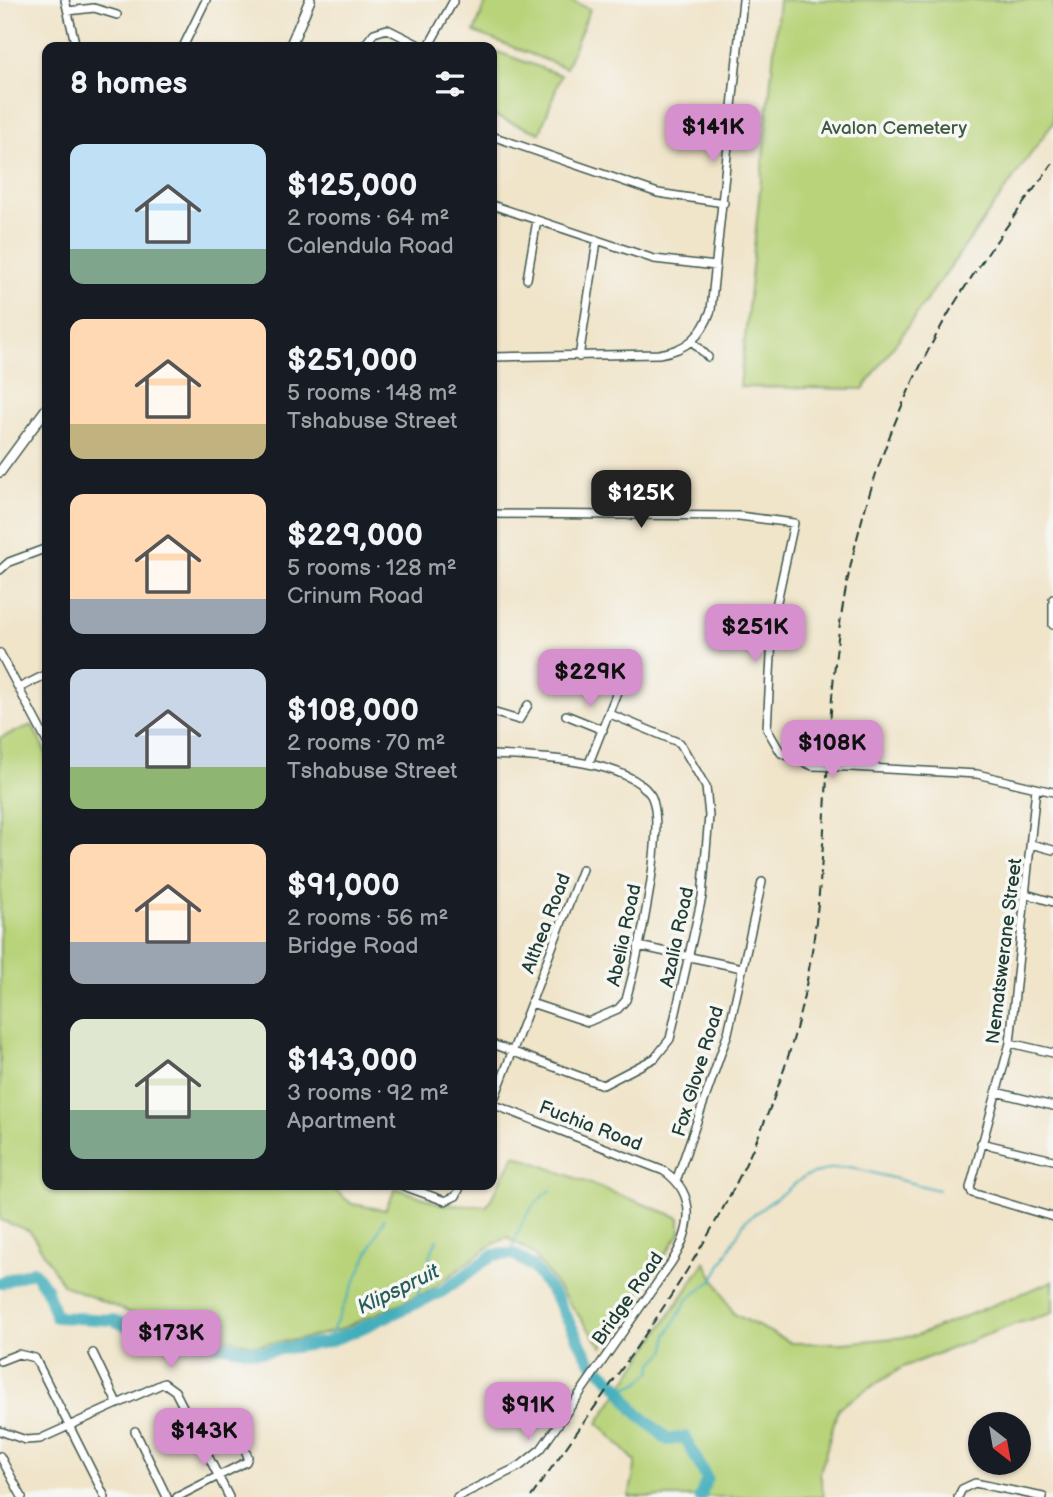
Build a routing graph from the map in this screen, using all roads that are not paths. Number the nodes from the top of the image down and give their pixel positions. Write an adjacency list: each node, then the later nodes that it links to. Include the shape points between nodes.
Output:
1 (65, 0): 6 (street)
2 (206, 0): 9 (street)
3 (310, 0): 10 (main road)
4 (454, 0): 13 (street)
5 (743, 0): 15 (street)
6 (68, 11): 7 (street, via 94,8); 8 (street)
7 (117, 15)
8 (75, 42)
9 (185, 42)
10 (292, 42)
11 (367, 42): 12 (street, via 374,33 387,29)
12 (415, 42)
13 (429, 42)
14 (497, 138): 15 (street, via 658,193)
15 (724, 203): 19 (street)
16 (497, 207): 17 (street)
17 (537, 220): 18 (street); 20 (street)
18 (597, 241): 19 (street, via 654,259); 23 (street)
19 (716, 267): 21 (street, via 711,310)
20 (527, 279)
21 (693, 342): 23 (street, via 664,353); 24 (street)
22 (497, 357): 23 (street)
23 (579, 357)
24 (708, 357)
25 (42, 415): 26 (main road)
26 (0, 472)
27 (497, 514): 44 (street, bridge, via 739,516 794,523 773,620 767,729 780,752 813,766 984,775)
28 (42, 550): 29 (street)
29 (0, 570)
30 (1053, 599): 31 (street)
31 (1053, 624)
32 (0, 653): 35 (street)
33 (42, 676): 35 (street)
34 (620, 687): 38 (street)
35 (19, 688): 41 (street)
36 (528, 705): 37 (street, via 519,720)
37 (497, 713)
38 (610, 714): 40 (street); 53 (street, Azalia Road, via 680,743 706,788 706,871)
39 (566, 715): 40 (street)
40 (603, 730): 43 (street)
41 (42, 732)
42 (497, 755): 43 (street)
43 (589, 763): 52 (street, Abelia Road, via 633,780 650,795 656,815 653,867)
44 (1036, 788): 45 (street); 46 (street, Nematswerane Street)
45 (1053, 792)
46 (1031, 844): 47 (street); 50 (street, Nematswerane Street)
47 (1053, 849)
48 (582, 869): 55 (street, Althea Road)
49 (762, 882): 54 (street, Fox Glove Road)
50 (1026, 894): 51 (street); 56 (street, Nematswerane Street)
51 (1053, 902)
52 (638, 946): 53 (street); 55 (street, Abelia Road, via 626,1000 596,1021 582,1021)
53 (689, 956): 54 (street); 58 (street, Azalia Road, via 670,1039 655,1058 612,1083 598,1084)
54 (742, 968): 66 (street, Fox Glove Road, via 728,1033)
55 (531, 1003): 58 (street, Althea Road)
56 (1010, 1043): 59 (street); 61 (street, Nematswerane Street)
57 (497, 1046): 58 (street, Azalia Road)
58 (512, 1052): 60 (street, Althea Road)
59 (1053, 1053)
60 (497, 1091)
61 (996, 1092): 63 (street); 64 (street, Nematswerane Street)
62 (497, 1106): 66 (street, Fuchia Road, via 654,1166)
63 (1053, 1106)
64 (981, 1143): 65 (street); 69 (street, Nematswerane Street, via 970,1186 973,1195)
65 (1053, 1160)
66 (676, 1181): 85 (street, Bridge Road, via 689,1207 687,1234 671,1263 532,1458)
67 (414, 1190): 68 (street, via 441,1200 452,1200)
68 (458, 1190)
69 (1053, 1217)
70 (93, 1353): 72 (street)
71 (0, 1361): 73 (street, via 13,1355 34,1358)
72 (117, 1403): 73 (street); 78 (street, via 159,1383 168,1384)
73 (69, 1426): 74 (street, via 35,1440); 81 (street)
74 (0, 1431)
75 (135, 1431): 82 (street)
76 (242, 1443): 78 (street, via 248,1460)
77 (0, 1456): 80 (street)
78 (218, 1477): 83 (street); 84 (street)
79 (958, 1496): 86 (street, via 975,1483)
80 (22, 1497)
81 (105, 1497)
82 (167, 1497)
83 (177, 1497)
84 (229, 1497)
85 (457, 1497)
86 (1043, 1497)

